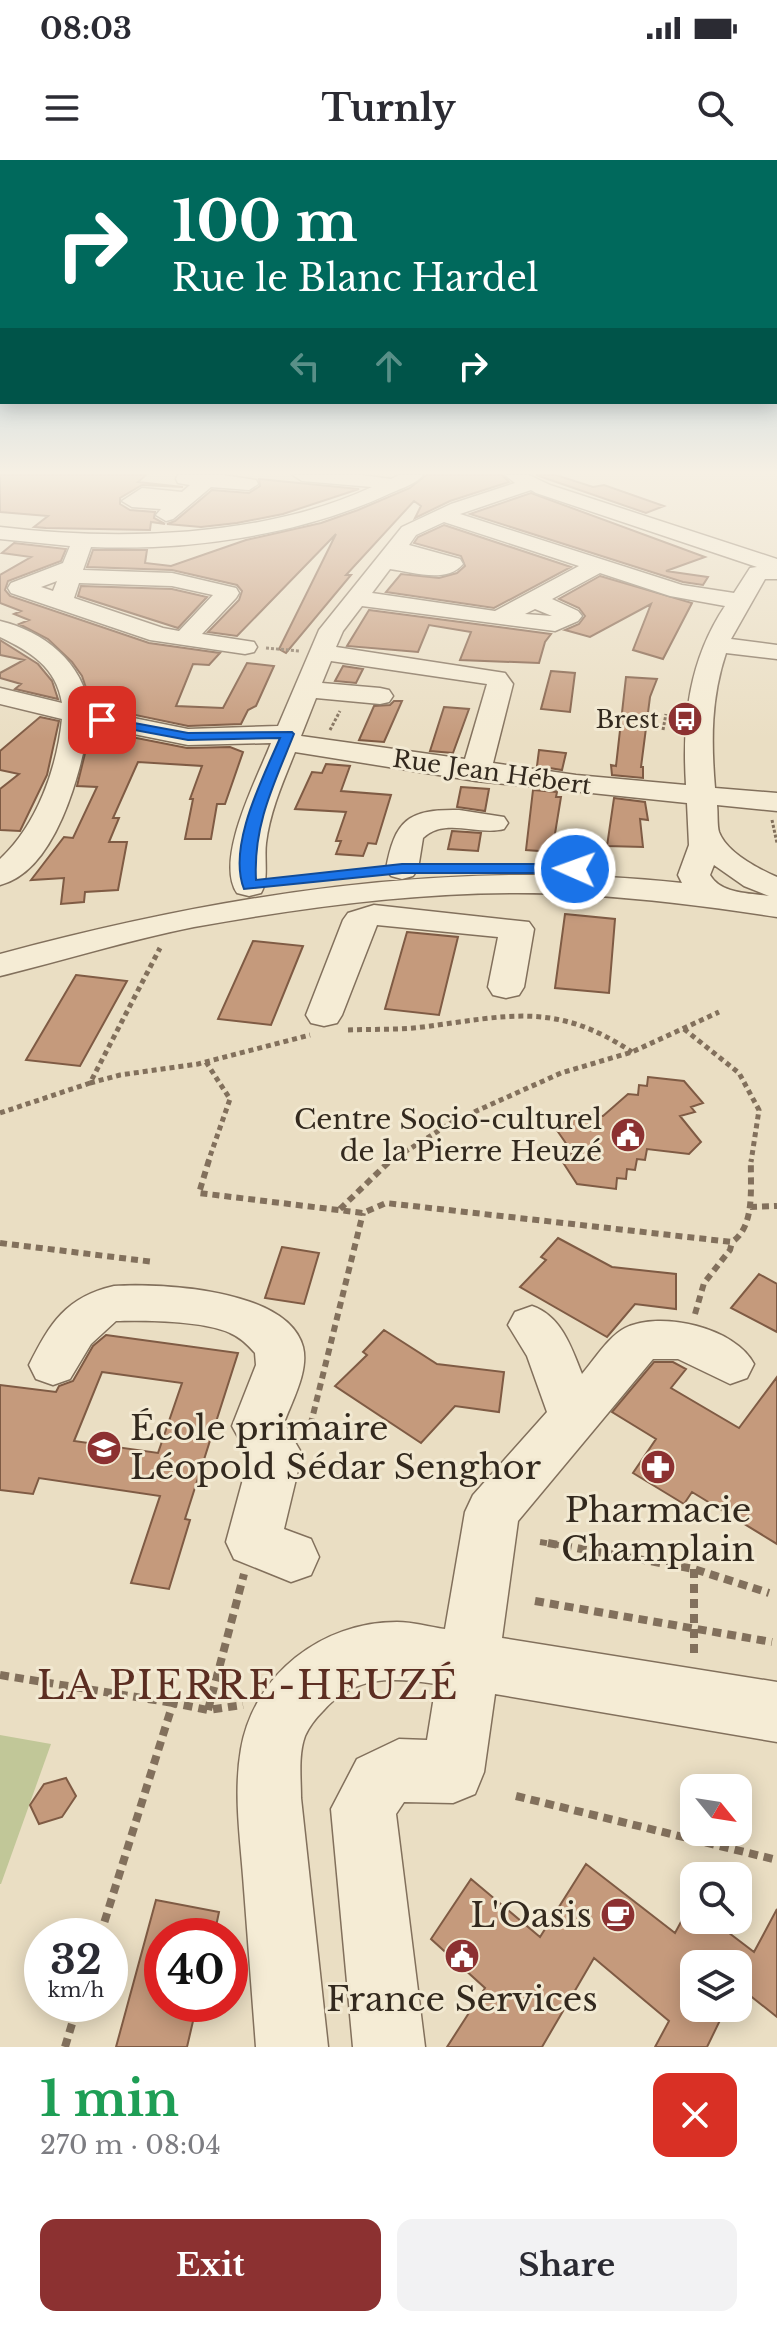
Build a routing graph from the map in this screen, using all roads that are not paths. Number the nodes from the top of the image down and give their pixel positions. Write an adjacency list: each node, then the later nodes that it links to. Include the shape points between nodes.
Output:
1 (75, 563): 7 (street)
2 (383, 563): 9 (street)
3 (597, 563): 5 (street)
4 (749, 563): 6 (street)
5 (600, 564): 10 (street, via 678,591); 11 (street)
6 (773, 571): 10 (street)
7 (72, 572): 8 (street); 12 (street); 15 (street, via 189,583 228,593)
8 (10, 584): 12 (street)
9 (356, 598): 13 (street); 18 (street)
10 (741, 598): 16 (street)
11 (534, 600): 13 (street); 13 (street, via 570,616 555,624)
12 (61, 601): 15 (street)
13 (499, 619)
14 (0, 628): 23 (street, via 61,667)
15 (184, 639): 17 (street)
16 (715, 644): 19 (street); 26 (street, via 700,703)
17 (245, 647)
18 (316, 652): 20 (street); 25 (street, via 496,678 500,684)
19 (777, 652)
20 (307, 689): 22 (street); 24 (street)
21 (0, 696): 23 (street, Rue Jean Hébert)
22 (380, 696)
23 (77, 715): 24 (street, Rue Jean Hébert, via 188,737); 30 (street, via 44,827 25,854)
24 (286, 738): 25 (street, Rue Jean Hébert); 32 (street, via 254,818)
25 (476, 772): 26 (street, Rue Jean Hébert)
26 (700, 797): 27 (street, Rue Jean Hébert); 29 (street)
27 (777, 802)
28 (493, 823): 31 (street, via 440,820 415,828 408,837)
29 (710, 874): 31 (street, via 534,867); 31 (street, via 619,887); 33 (street); 34 (street)
30 (0, 875)
31 (410, 878): 32 (street); 35 (street, via 433,910); 37 (street, via 113,933)
32 (249, 886): 36 (street, via 126,909)
33 (777, 889)
34 (777, 907)
35 (430, 920): 38 (street, via 517,929); 39 (street, via 374,915 360,920)
36 (0, 942)
37 (0, 965)
38 (506, 987)
39 (328, 1026)
40 (532, 1325): 43 (street, via 549,1351 568,1404)
41 (730, 1364): 43 (street, via 685,1339 665,1336 639,1342)
42 (53, 1365): 44 (street, via 76,1324 107,1304 139,1302 240,1316 279,1346 280,1365 257,1426 276,1454)
43 (578, 1413): 45 (street, via 492,1512)
44 (272, 1549)
45 (470, 1661): 46 (street); 47 (street, via 373,1650 338,1662 268,1711 275,1736 269,1798); 48 (street, via 453,1772 399,1770 379,1781 363,1809)
46 (777, 1712)
47 (292, 2047)
48 (389, 2047)

